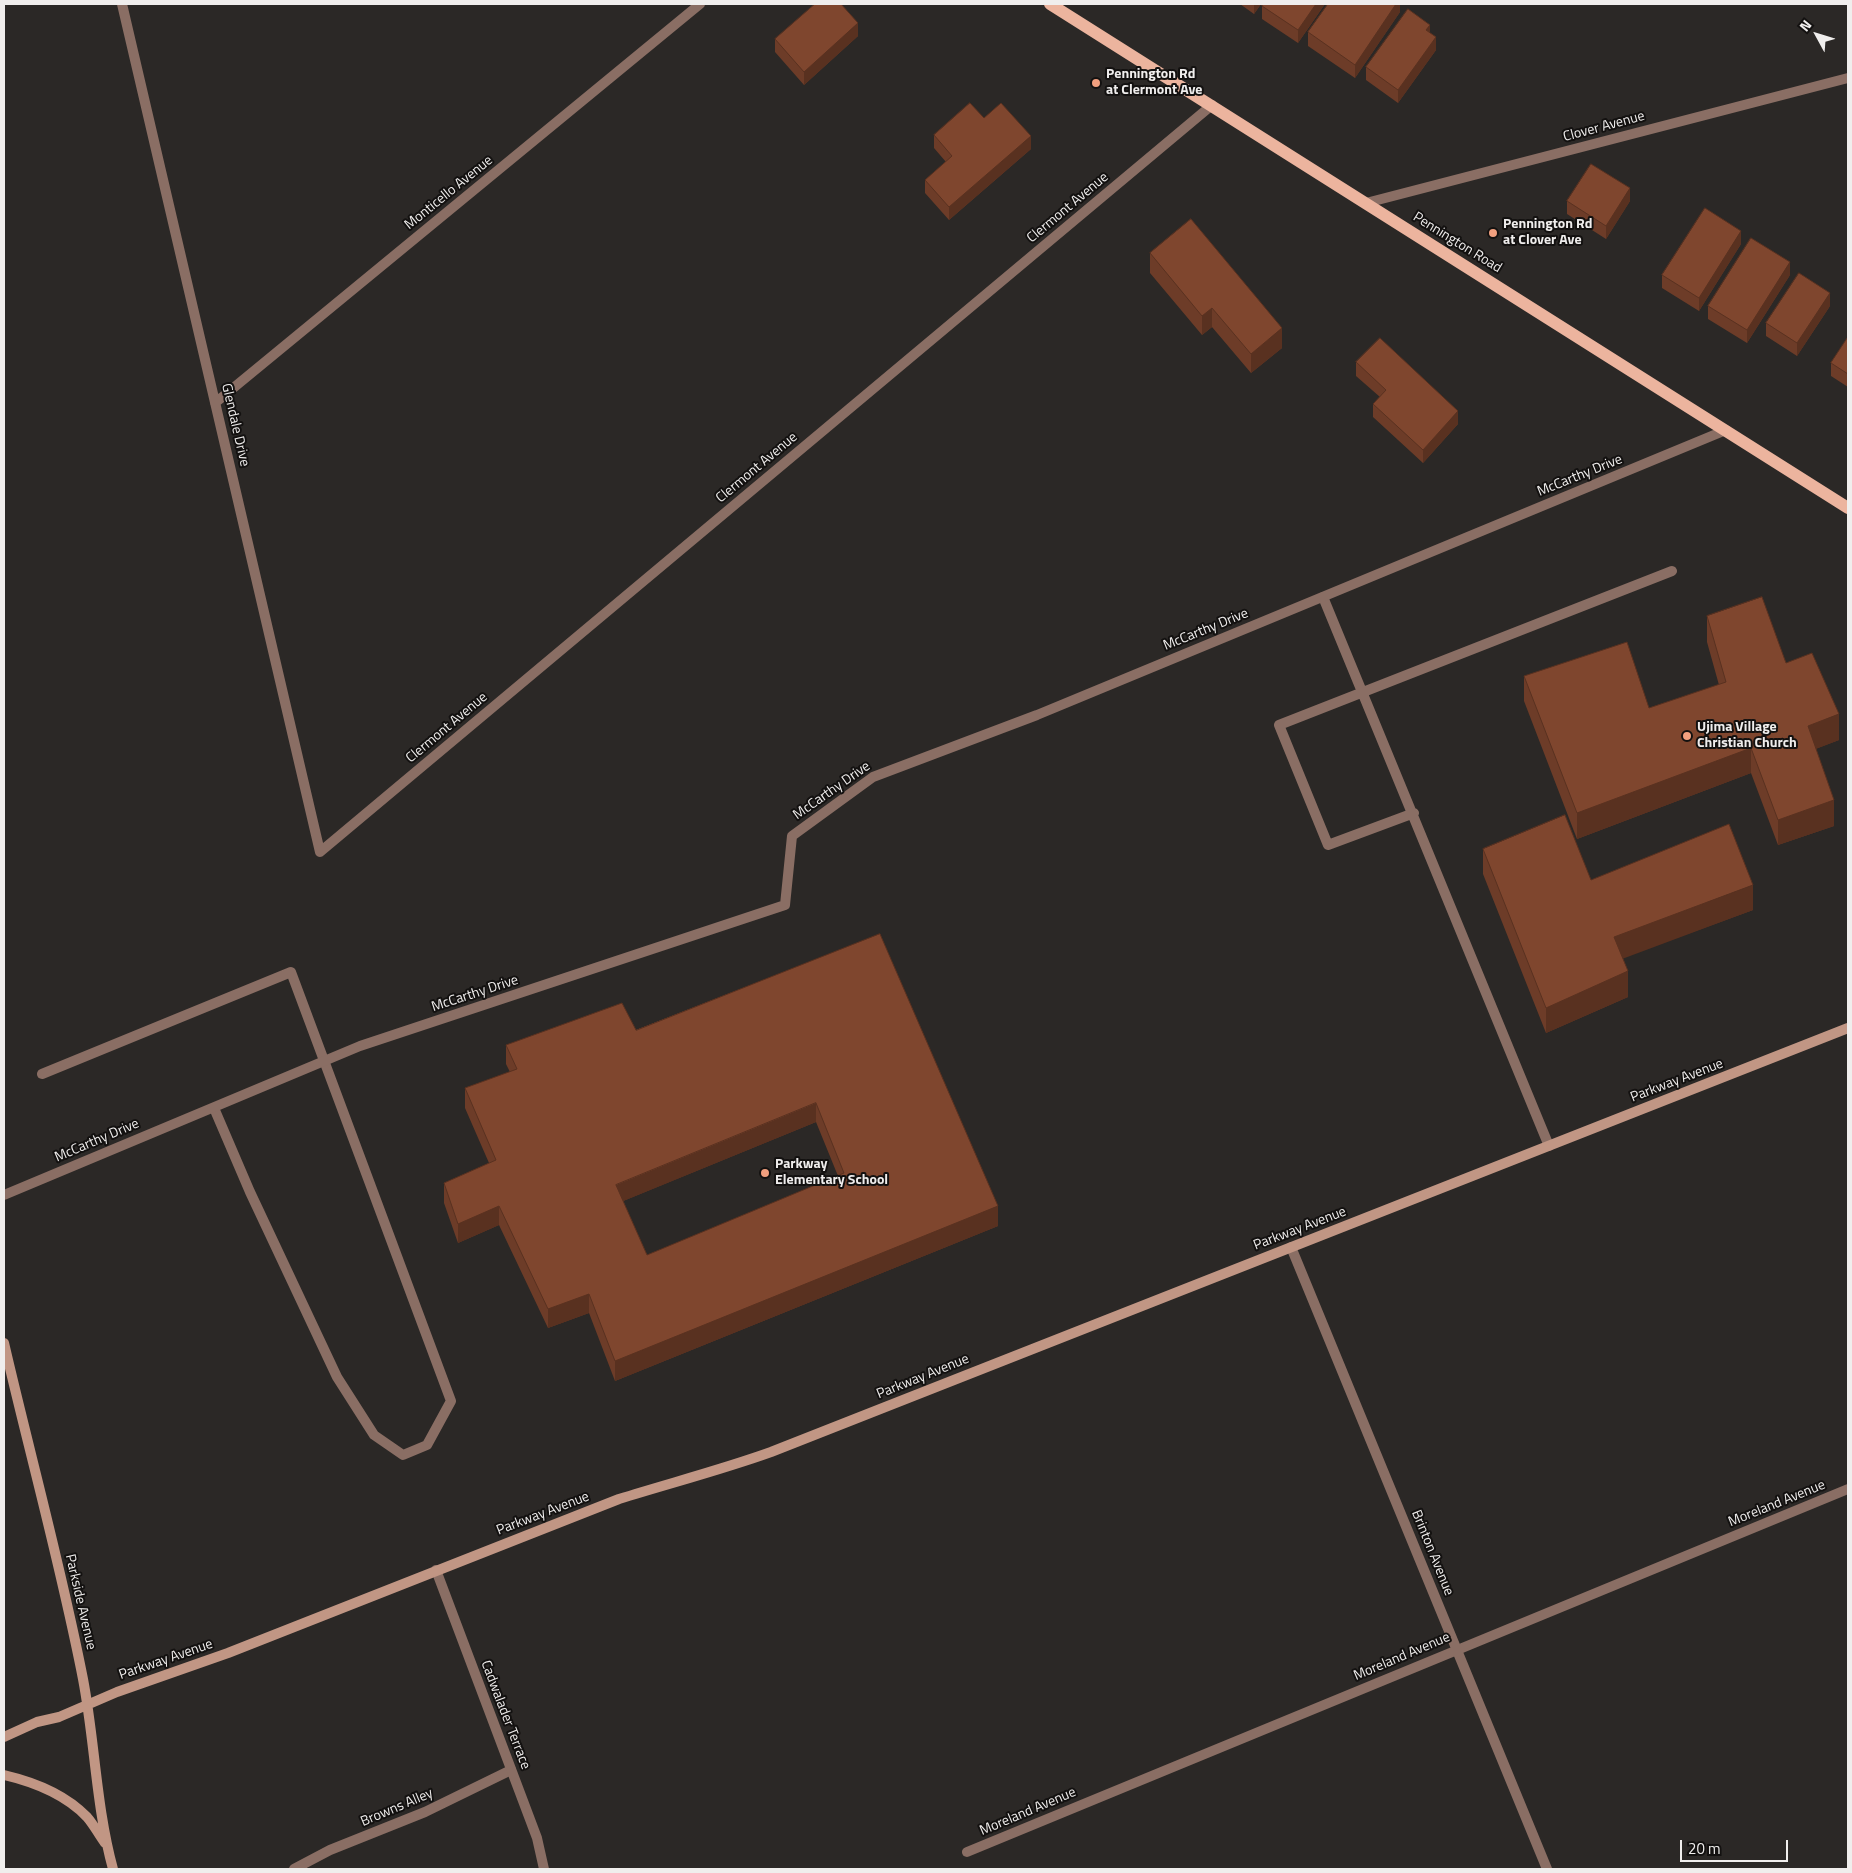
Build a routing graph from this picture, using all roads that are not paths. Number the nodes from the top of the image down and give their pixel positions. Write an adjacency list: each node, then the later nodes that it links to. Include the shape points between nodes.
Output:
1 (122, 4): 7 (street, Glendale Drive)
2 (700, 4): 7 (street, Monticello Avenue)
3 (1050, 4): 5 (main road, Pennington Road)
4 (1848, 78): 6 (street, Clover Avenue)
5 (1212, 105): 6 (main road, Pennington Road); 14 (street, Clermont Avenue)
6 (1366, 203): 8 (main road, Pennington Road)
7 (215, 403): 14 (street, Glendale Drive)
8 (1726, 430): 9 (main road, Pennington Road); 11 (street, McCarthy Drive)
9 (1848, 508)
10 (1672, 571): 12 (street)
11 (1323, 597): 12 (street); 16 (street, McCarthy Drive, via 1037,715 873,777 792,836 785,905 360,1046)
12 (1363, 692): 13 (street); 13 (street, via 1279,725 1328,845)
13 (1414, 813): 19 (street)
14 (320, 852)
15 (1848, 1028): 19 (main road, Parkway Avenue)
16 (325, 1061): 17 (street, via 291,972); 18 (street, McCarthy Drive); 18 (street, via 451,1401 427,1445 402,1455 374,1436 338,1377)
17 (42, 1074)
18 (214, 1108): 20 (street, McCarthy Drive)
19 (1549, 1146): 21 (main road, Parkway Avenue)
20 (4, 1195)
21 (1291, 1247): 24 (main road, Parkway Avenue, via 771,1452 619,1499); 25 (street, Brinton Avenue)
22 (4, 1344): 26 (main road, Parkside Avenue)
23 (1848, 1489): 25 (street, Moreland Avenue)
24 (436, 1570): 26 (main road, Parkway Avenue, via 228,1653); 28 (street, Cadwalader Terrace)
25 (1457, 1649): 31 (street, Moreland Avenue); 35 (street, Brinton Avenue)
26 (88, 1704): 27 (main road, Parkway Avenue); 30 (main road, Parkside Avenue)
27 (4, 1737)
28 (511, 1770): 33 (street, Browns Alley, via 425,1812 330,1850); 34 (street, Cadwalader Terrace, via 537,1838)
29 (4, 1775): 30 (main road, via 29,1781 65,1799 88,1818)
30 (107, 1846): 32 (main road, Parkside Avenue)
31 (967, 1852)
32 (113, 1869)
33 (294, 1869)
34 (544, 1869)
35 (1547, 1869)

